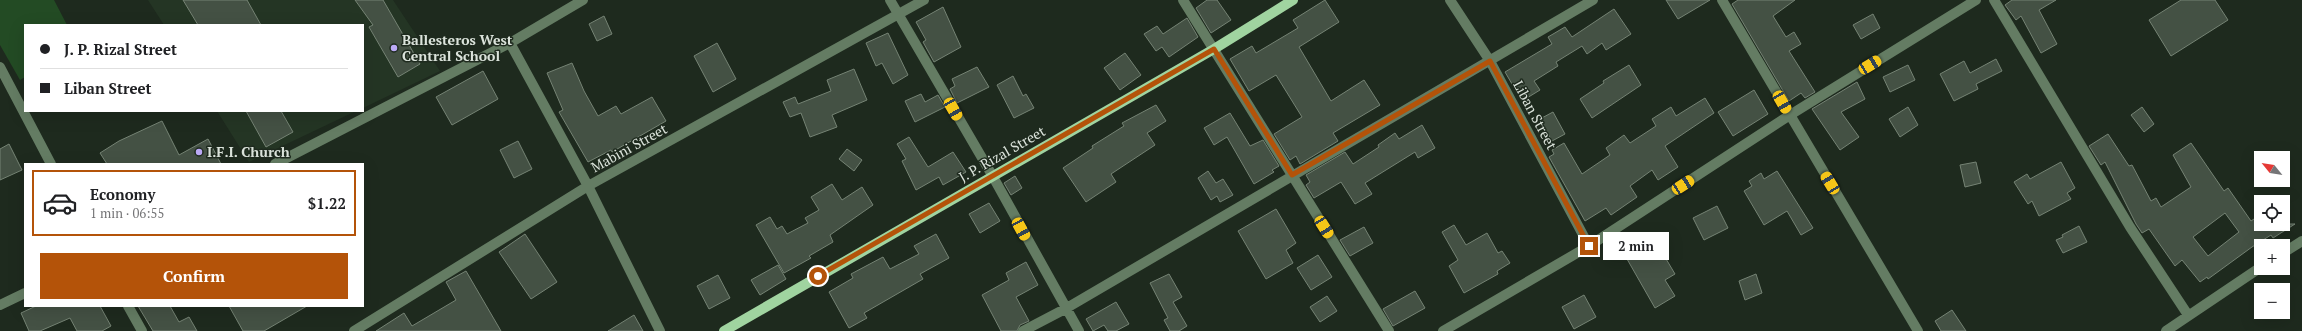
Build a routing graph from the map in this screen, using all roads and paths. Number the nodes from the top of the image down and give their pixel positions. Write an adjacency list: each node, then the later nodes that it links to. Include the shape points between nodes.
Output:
1 (583, 0): 12 (street)
2 (890, 0): 11 (street)
3 (924, 0): 11 (street, Mabini Street)
4 (1183, 0): 13 (street)
5 (1293, 0): 13 (main road, J. P. Rizal Street)
6 (1450, 0): 14 (street, Liban Street)
7 (1593, 0): 14 (street)
8 (1722, 0): 16 (street)
9 (1976, 0): 16 (street)
10 (1994, 0): 30 (street, via 2130,227)
11 (899, 16): 19 (street); 21 (street, Mabini Street)
12 (510, 43): 18 (street); 21 (street)
13 (1214, 49): 19 (main road, J. P. Rizal Street); 20 (street)
14 (1490, 61): 20 (street); 23 (street, Liban Street)
15 (0, 67): 17 (street)
16 (1790, 114): 23 (street); 39 (street)
17 (50, 163)
18 (277, 163)
19 (992, 175): 29 (street); 34 (main road, J. P. Rizal Street)
20 (1292, 175): 29 (street); 37 (street)
21 (588, 186): 32 (street, Mabini Street); 33 (street)
22 (2302, 241): 24 (street)
23 (1589, 246): 38 (street)
24 (2290, 249)
25 (2254, 272): 30 (street)
26 (24, 293): 27 (street)
27 (0, 305)
28 (129, 307): 31 (street)
29 (1065, 309): 35 (street); 36 (street)
30 (2188, 315): 40 (street)
31 (142, 331)
32 (354, 331)
33 (660, 331)
34 (724, 331)
35 (1023, 331)
36 (1079, 331)
37 (1389, 331)
38 (1443, 331)
39 (1918, 331)
40 (2166, 331)

